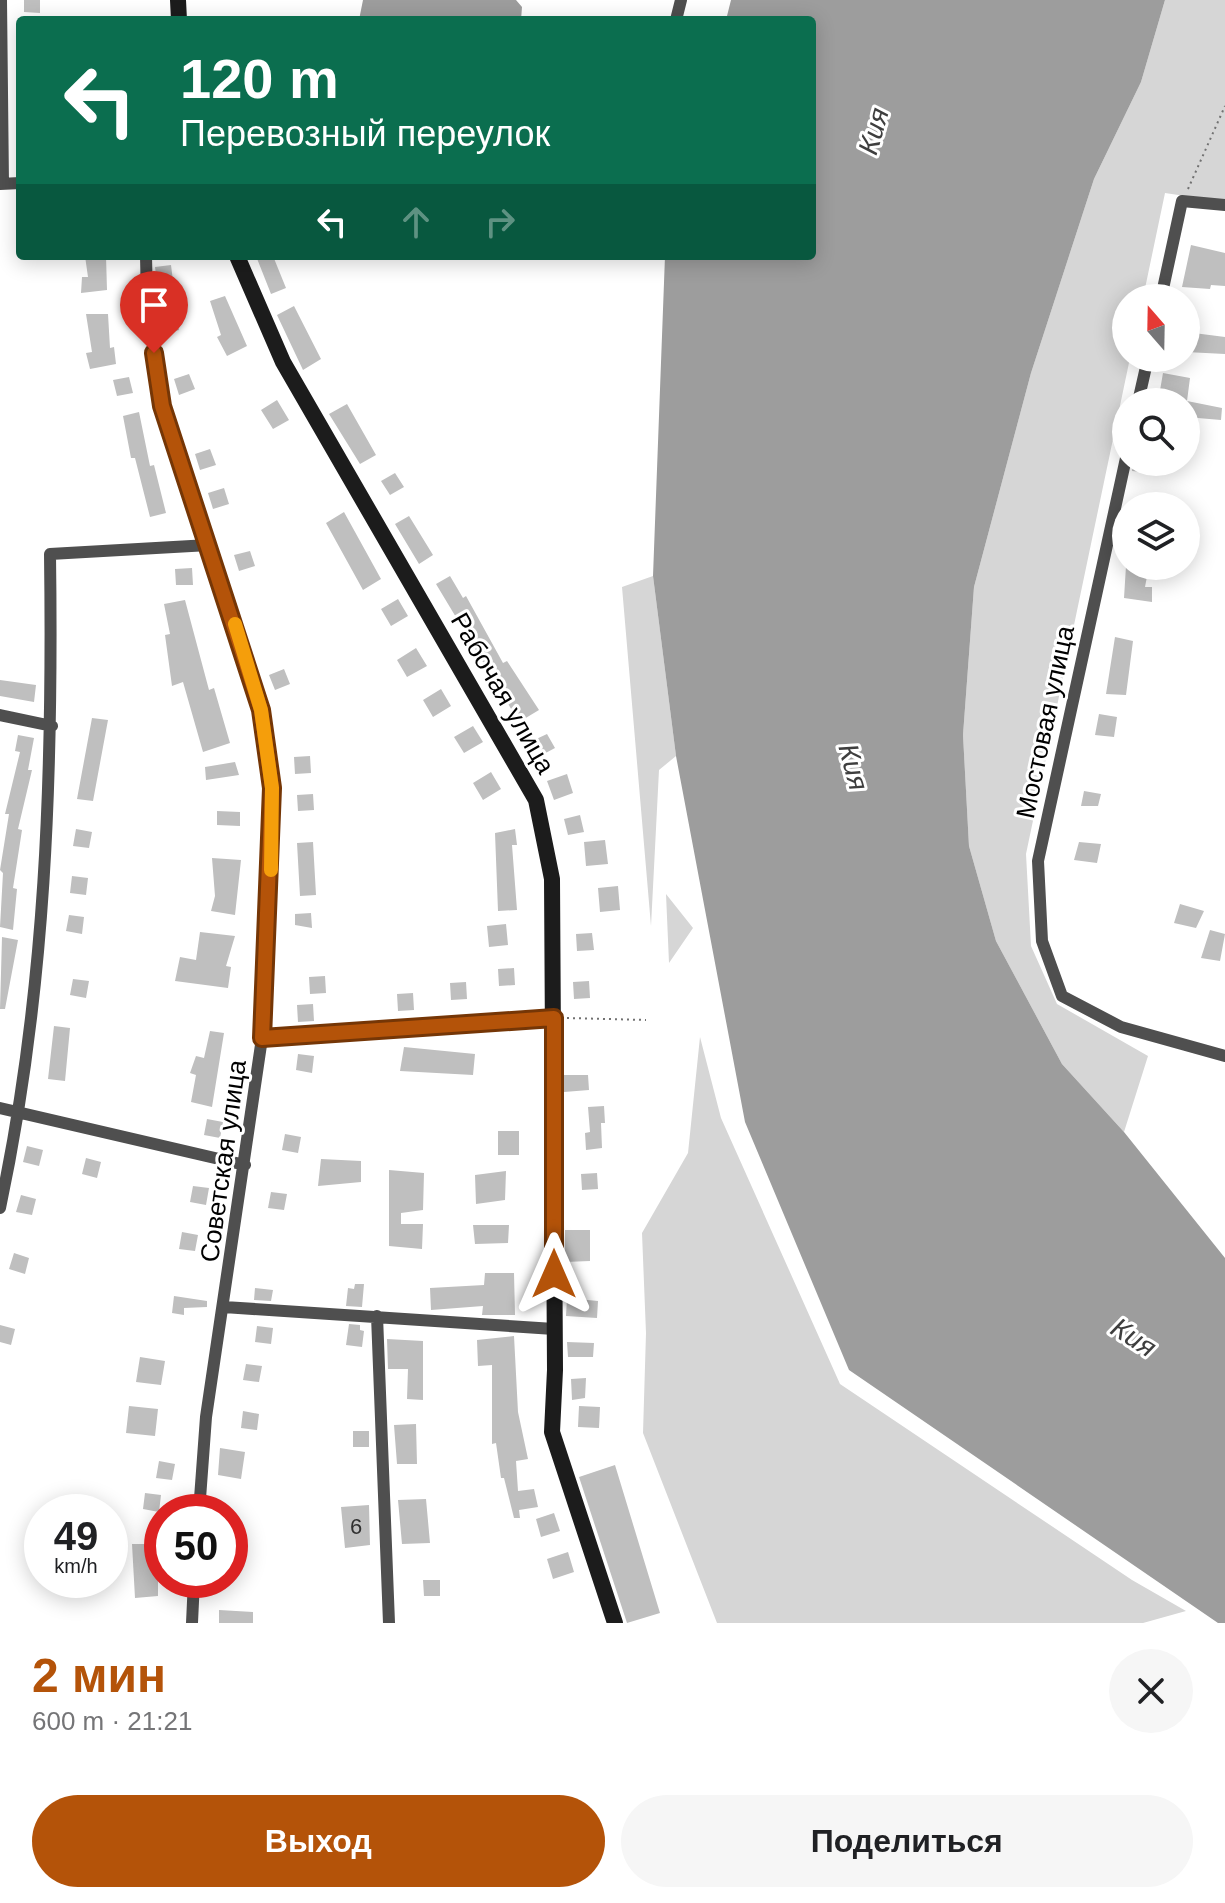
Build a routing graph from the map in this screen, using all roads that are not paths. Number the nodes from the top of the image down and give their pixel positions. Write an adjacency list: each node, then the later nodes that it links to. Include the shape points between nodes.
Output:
1 (1, 0): 2 (street)
2 (1, 184)
3 (1225, 205): 6 (street, via 1182,201)
4 (146, 260): 8 (street, Советская улица, via 162,406)
5 (239, 260): 11 (main road, Рабочая улица, via 283,362 536,800 552,879)
6 (1164, 284)
7 (1122, 476): 13 (street, Мостовая улица, via 1038,861 1042,941 1062,996 1121,1027)
8 (209, 545): 10 (street, via 50,554); 12 (street, Советская улица, via 261,710 272,788)
9 (0, 715): 10 (street)
10 (52, 726): 15 (street, via 43,917)
11 (554, 1018): 12 (street); 20 (main road, Рабочая улица)
12 (262, 1038): 16 (street, Советская улица)
13 (1225, 1056)
14 (0, 1108): 15 (street)
15 (20, 1113): 16 (street); 17 (street)
16 (245, 1165): 18 (street, Советская улица)
17 (0, 1208)
18 (224, 1307): 19 (street); 21 (street, Советская улица, via 206,1417)
19 (377, 1316): 20 (street); 24 (street)
20 (554, 1329): 25 (main road, Рабочая улица, via 552,1432)
21 (200, 1494)
22 (193, 1598): 23 (street)
23 (192, 1623)
24 (389, 1623)
25 (615, 1623)

